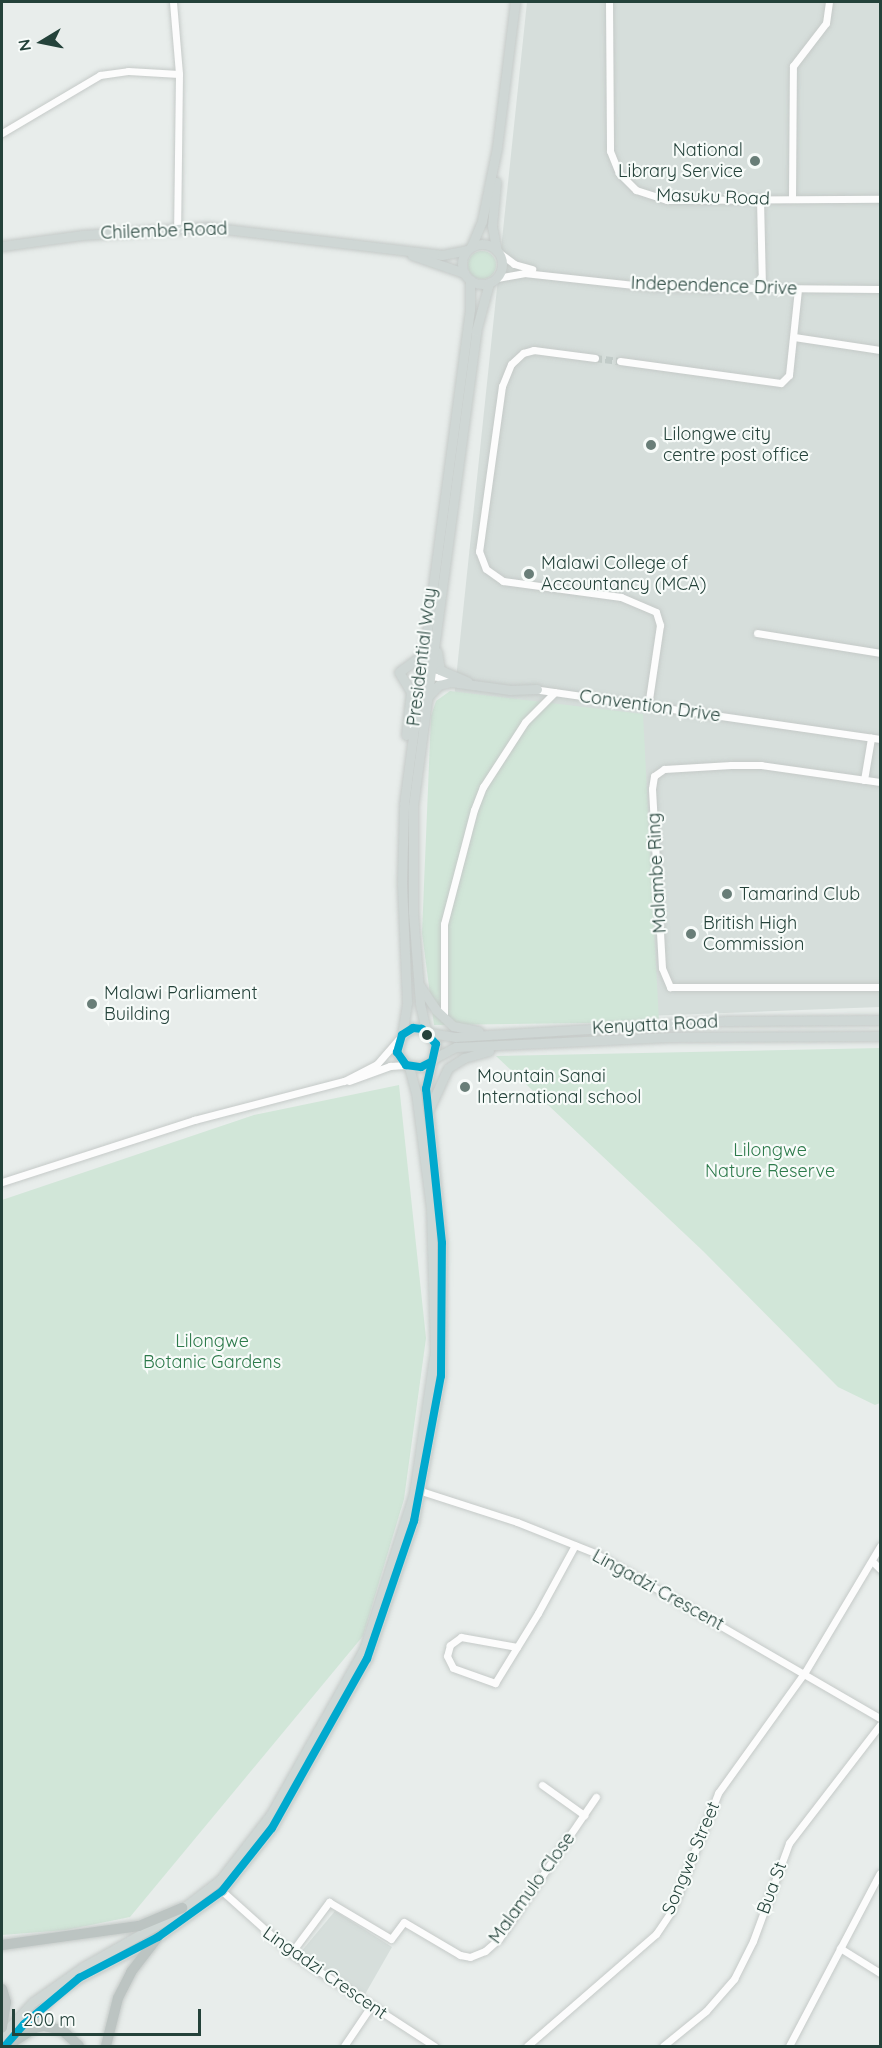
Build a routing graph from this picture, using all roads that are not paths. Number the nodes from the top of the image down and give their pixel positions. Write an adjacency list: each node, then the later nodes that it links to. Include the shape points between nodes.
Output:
1 (173, 2): 5 (street)
2 (515, 2): 7 (main road)
3 (609, 2): 8 (street, Masuku Road, via 609,135 619,173 636,190 656,198)
4 (829, 2): 9 (street, via 826,23 795,60 791,73)
5 (179, 74): 6 (street, via 128,70 100,75); 11 (street)
6 (2, 133)
7 (497, 147): 13 (main road, via 483,221); 15 (main road, via 492,226)
8 (760, 199): 9 (street, Masuku Road); 21 (street)
9 (792, 199): 10 (street, Masuku Road)
10 (880, 199)
11 (177, 230): 12 (main road, Chilembe Road, via 82,235); 14 (main road, Chilembe Road, via 230,228)
12 (2, 246)
13 (469, 249): 14 (main road, via 453,255); 15 (main road, via 485,244); 17 (main road, via 462,263)
14 (398, 250): 17 (main road)
15 (497, 251): 16 (street, Independence Drive, via 519,267); 18 (main road, via 502,264)
16 (549, 274): 18 (street, Independence Drive, via 515,273); 21 (street, Independence Drive, via 652,287)
17 (467, 277): 18 (main road); 29 (main road, Presidential Way, via 470,309)
18 (493, 280): 26 (main road, Presidential Way, via 476,331)
19 (798, 289): 20 (street, Independence Drive); 21 (street, Independence Drive); 22 (street)
20 (880, 289)
21 (762, 290)
22 (794, 337): 23 (street); 25 (street, via 789,375 781,383)
23 (880, 350)
24 (595, 357): 35 (street, via 534,350 523,353 511,364 502,386 479,551 486,569 503,582 621,597 656,612 660,625)
25 (620, 361)
26 (443, 575): 30 (main road, Presidential Way); 31 (main road, via 437,662 444,673)
27 (757, 633): 28 (street)
28 (880, 653)
29 (421, 656): 30 (main road, Presidential Way); 38 (main road, via 399,672 411,692 405,743)
30 (424, 675): 31 (street, Convention Drive); 34 (main road, Presidential Way); 38 (main road, Presidential Way)
31 (468, 682): 32 (street, Convention Drive)
32 (537, 689): 33 (street, Convention Drive); 34 (main road, via 447,683 431,691)
33 (555, 692): 35 (street, Convention Drive); 43 (street, via 525,722 488,777 474,810 444,924)
34 (426, 705): 41 (main road, Presidential Way, via 411,847)
35 (648, 706): 36 (street, Convention Drive)
36 (871, 738): 37 (street, Convention Drive); 39 (street)
37 (880, 739)
38 (407, 777): 47 (main road, Presidential Way, via 401,860 406,1002)
39 (864, 780): 40 (street, Malambe Ring); 42 (street, Malambe Ring, via 752,765 657,773 652,789 662,968 667,984 679,990)
40 (880, 782)
41 (418, 984): 43 (main road); 45 (main road, Presidential Way)
42 (880, 987)
43 (444, 1018): 46 (main road, via 462,1029)
44 (880, 1020): 46 (main road, Kenyatta Road, via 727,1021)
45 (428, 1032): 46 (main road, Kenyatta Road, via 448,1037); 47 (main road, via 413,1028); 50 (main road, Presidential Way, via 436,1044)
46 (495, 1035)
47 (400, 1036): 51 (main road, Presidential Way, via 397,1052); 52 (street, via 377,1064)
48 (880, 1036): 49 (main road, Kenyatta Road, via 670,1036)
49 (509, 1046): 50 (main road, Kenyatta Road, via 456,1047); 53 (main road, via 464,1058 448,1068)
50 (432, 1060): 51 (main road, via 421,1067); 53 (main road, Presidential Way, via 426,1078)
51 (408, 1066): 52 (street, via 390,1066 359,1080); 69 (main road, Presidential Way, via 431,1208 436,1324 433,1377 414,1492 379,1610 344,1685 271,1814 245,1851 220,1880)
52 (344, 1081): 54 (street, via 194,1120)
53 (428, 1111): 55 (main road, Presidential Way, via 440,1216 444,1321 439,1395)
54 (2, 1182)
55 (421, 1491): 56 (street, Lingadzi Crescent); 68 (main road, Presidential Way, via 391,1596 367,1659 272,1828)
56 (576, 1545): 60 (street); 61 (street, Lingadzi Crescent)
57 (880, 1546): 58 (street, Songwe Street)
58 (873, 1562): 59 (street); 61 (street, Songwe Street)
59 (880, 1569)
60 (517, 1647): 60 (street, via 499,1679 491,1684 453,1668 447,1656 450,1645 461,1637)
61 (805, 1671): 62 (street, Lingadzi Crescent); 84 (street, Songwe Street, via 718,1793 671,1912 656,1934)
62 (880, 1718)
63 (880, 1725): 85 (street, Bua St, via 789,1844 753,1941 734,1979 706,2011)
64 (542, 1785): 66 (street)
65 (596, 1797): 66 (street, Malamulo Close)
66 (584, 1815): 73 (street, Malamulo Close, via 499,1939 475,1956 460,1955 404,1922 391,1939 329,1902)
67 (880, 1873): 72 (street)
68 (222, 1892): 70 (main road, Presidential Way); 73 (street, Lingadzi Crescent)
69 (182, 1908): 71 (highway, via 139,1926); 78 (main road, Presidential Way, via 33,2002)
70 (158, 1937): 79 (main road, Presidential Way, via 79,1977 24,2024); 81 (highway, via 131,1972 118,1998)
71 (2, 1945)
72 (840, 1947): 74 (street); 86 (street)
73 (291, 1953): 76 (street, Lingadzi Crescent)
74 (880, 1973)
75 (2, 1989): 77 (highway, via 6,2002)
76 (371, 2006): 82 (street); 83 (street, Lingadzi Crescent)
77 (2, 2028)
78 (2, 2035)
79 (6, 2046): 80 (highway, via 44,2026 62,2030)
80 (79, 2046)
81 (106, 2046)
82 (344, 2046)
83 (434, 2046)
84 (527, 2046)
85 (663, 2046)
86 (789, 2046)

